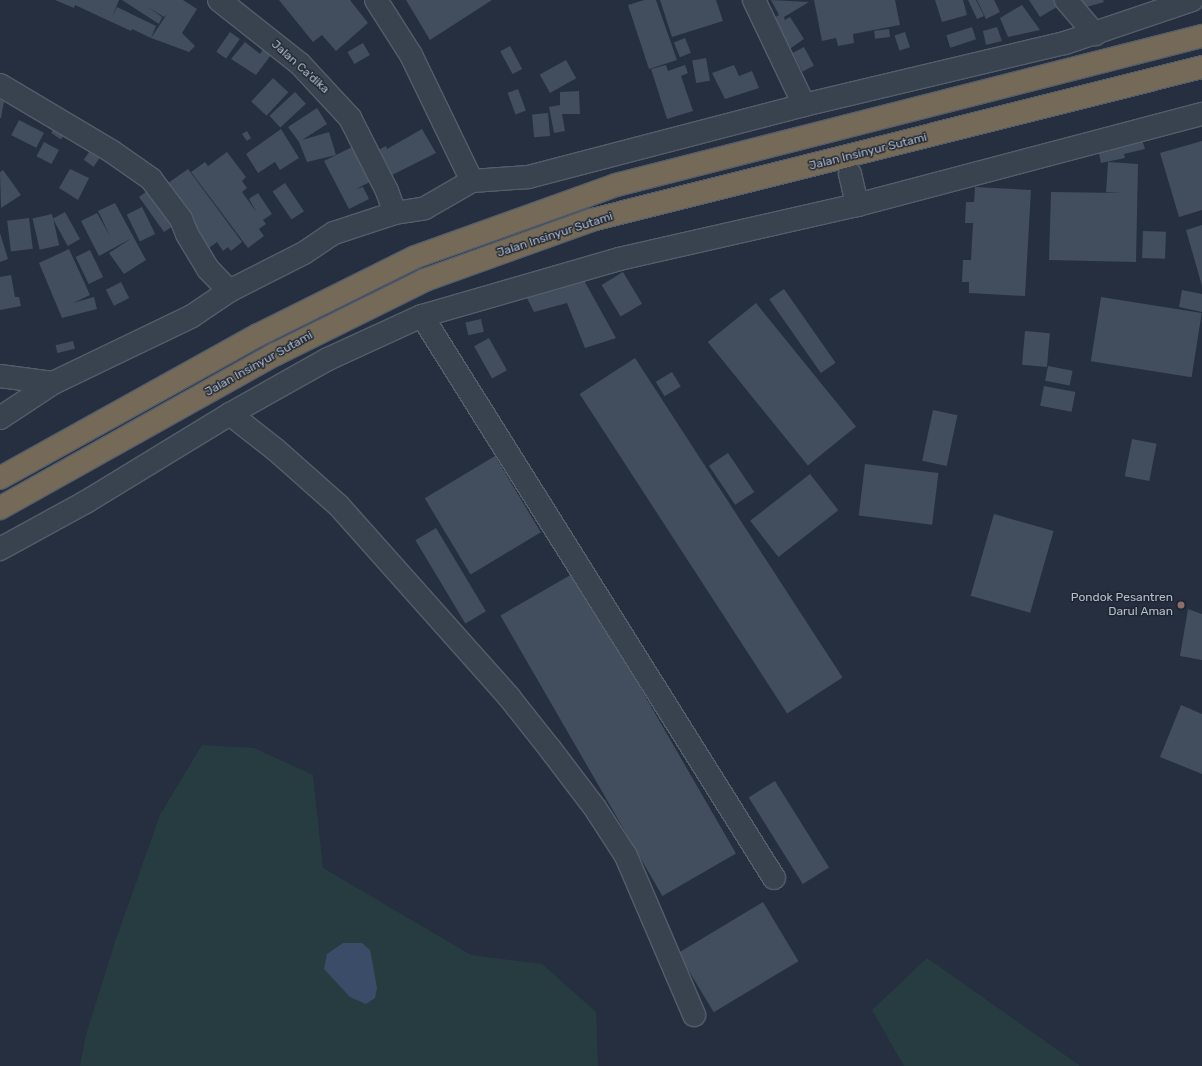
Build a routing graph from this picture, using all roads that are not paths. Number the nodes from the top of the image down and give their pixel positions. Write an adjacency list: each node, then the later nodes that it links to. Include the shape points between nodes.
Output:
1 (219, 0): 15 (street, Jalan Ca'dika, via 300,64 342,108 350,118 380,178)
2 (376, 0): 13 (street, via 411,55)
3 (754, 0): 10 (street)
4 (1066, 0): 6 (street)
5 (1192, 0): 6 (street)
6 (1095, 34): 10 (street, via 833,108)
7 (1202, 36): 22 (highway, Jalan Insinyur Sutami, via 616,185 415,257 258,335)
8 (1202, 67): 23 (highway, Jalan Insinyur Sutami, via 592,220 425,280 276,354)
9 (0, 85): 16 (street, via 111,151 151,179 177,213 208,269)
10 (804, 105): 13 (street, via 528,177)
11 (1202, 114): 14 (street)
12 (850, 174): 14 (street)
13 (472, 181): 15 (street, via 425,208)
14 (857, 205): 17 (street, via 619,259)
15 (395, 214): 16 (street, via 334,234 304,253)
16 (229, 291): 19 (street, via 192,316)
17 (422, 316): 20 (street, via 328,359); 25 (street)
18 (0, 376): 19 (street)
19 (53, 383): 21 (street)
20 (230, 414): 24 (street, via 86,502); 26 (street, via 286,458 338,506 504,691 552,750 595,808 626,856)
21 (0, 418)
22 (0, 478)
23 (0, 508)
24 (0, 549)
25 (774, 878)
26 (694, 1016)

